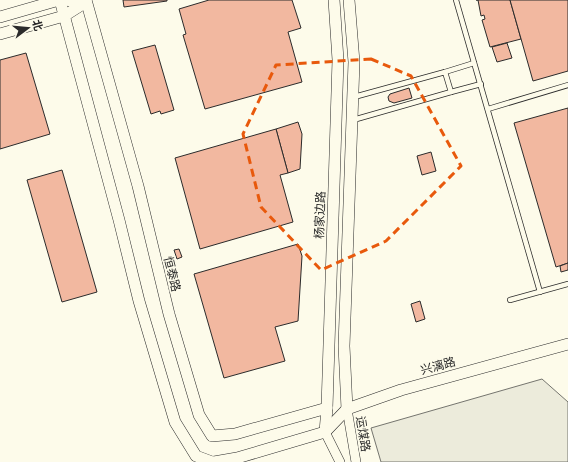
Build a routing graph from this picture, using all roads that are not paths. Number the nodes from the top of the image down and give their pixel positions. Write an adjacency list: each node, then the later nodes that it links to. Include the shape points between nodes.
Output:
1 (59, 0): 7 (street); 8 (street)
2 (63, 0): 6 (street)
3 (334, 0): 22 (street, 杨家边路, via 338,60)
4 (349, 0): 15 (street)
5 (456, 0): 10 (lane)
6 (86, 1): 7 (street); 22 (street, 恒泰路, via 138,186 169,314 199,416 212,436 235,434)
7 (64, 16): 9 (street); 25 (street, via 139,301 175,422 196,456)
8 (0, 17)
9 (0, 34)
10 (474, 63): 11 (lane); 12 (lane)
11 (445, 72): 14 (lane); 15 (lane)
12 (481, 84): 14 (lane); 16 (lane)
13 (568, 85): 16 (lane)
14 (451, 92): 17 (lane)
15 (354, 97): 17 (street)
16 (488, 108): 19 (lane)
17 (353, 120): 23 (street, via 344,346)
18 (568, 284): 19 (lane)
19 (540, 292): 20 (lane)
20 (510, 300)
21 (568, 344): 23 (street, 兴漓路, via 401,390)
22 (327, 408): 24 (street, 杨家边路)
23 (347, 409): 24 (street, 兴漓路); 27 (street, 运煤路)
24 (325, 432): 25 (street, via 237,458); 26 (street)
25 (213, 462)
26 (340, 462)
27 (356, 462)

